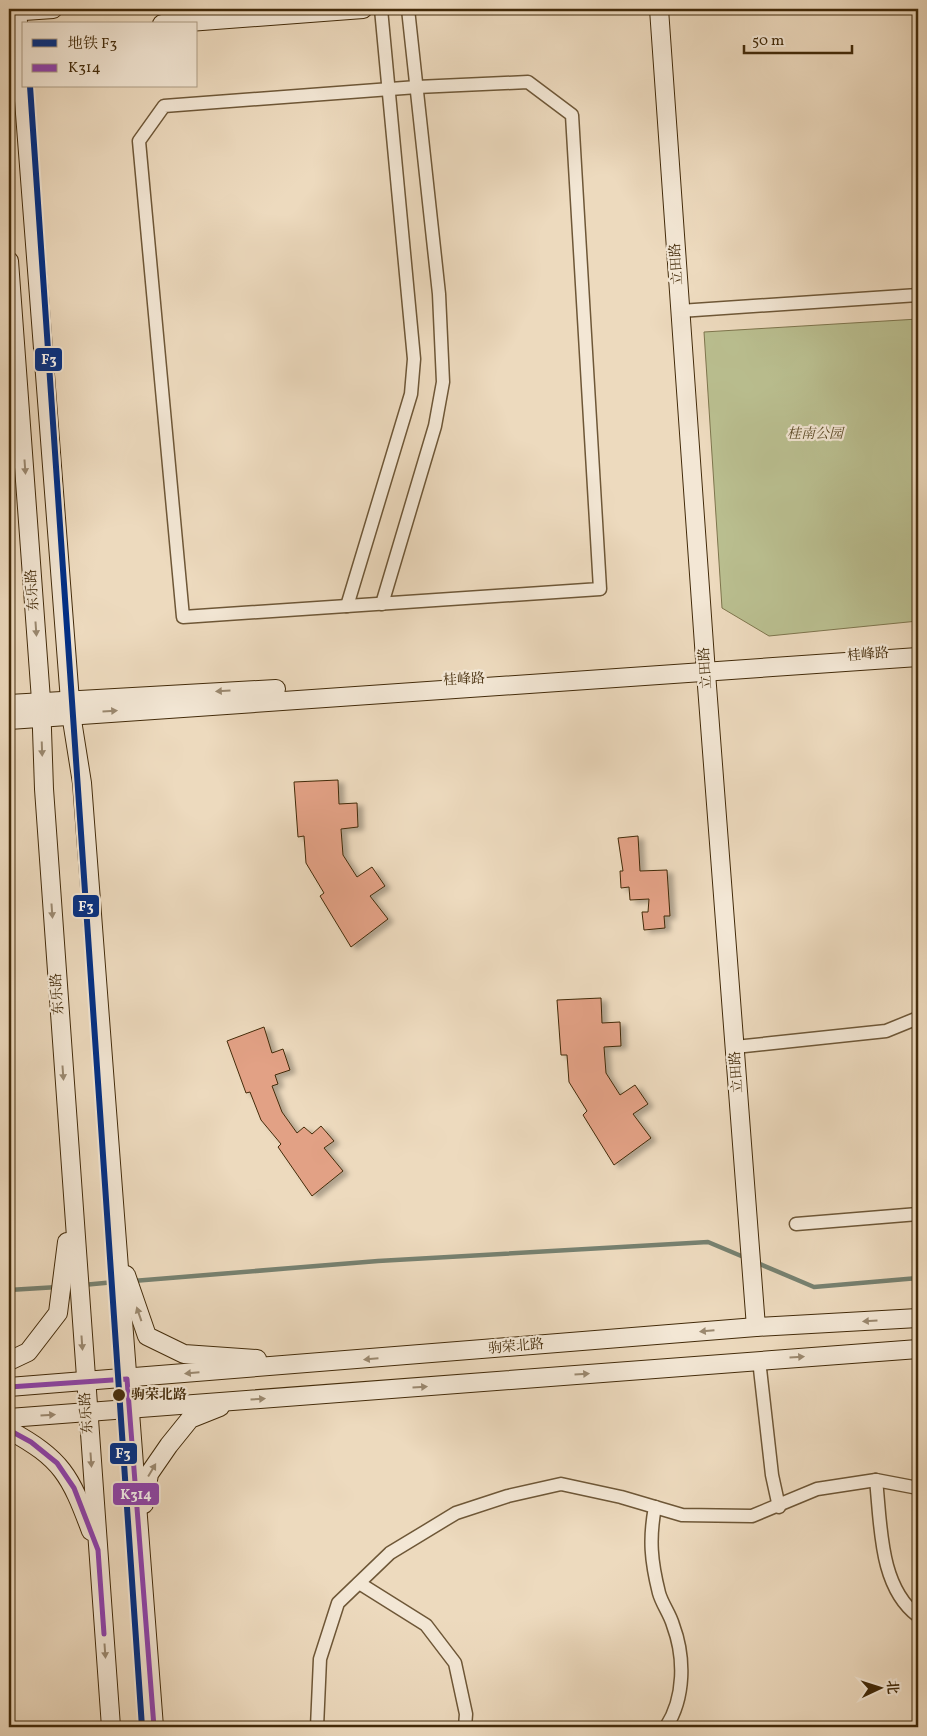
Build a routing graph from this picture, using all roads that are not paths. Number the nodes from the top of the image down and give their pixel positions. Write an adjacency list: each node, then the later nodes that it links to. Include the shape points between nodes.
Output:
1 (53, 9): 6 (main road)
2 (363, 9): 7 (main road)
3 (382, 9): 10 (street)
4 (408, 9): 9 (street)
5 (660, 9): 13 (main road, 立田路)
6 (14, 11): 8 (main road)
7 (189, 22)
8 (17, 35): 21 (main road)
9 (417, 87): 10 (street); 15 (street, via 439,294 443,382 435,426); 15 (street, via 528,82 572,115 600,589)
10 (389, 90): 16 (street, via 414,359 411,394); 16 (street, via 164,106 139,141 183,617)
11 (9, 261): 14 (main road, 东乐路)
12 (918, 295): 13 (street)
13 (680, 311): 19 (main road, 立田路)
14 (15, 428): 22 (main road, 东乐路, one-way to 22)
15 (382, 604): 16 (street)
16 (347, 606)
17 (918, 651): 19 (main road, 桂峰路)
18 (918, 657): 19 (main road)
19 (706, 671): 21 (main road, 桂峰路); 25 (main road, 立田路)
20 (9, 704): 22 (main road, 桂峰路)
21 (71, 706): 22 (main road, 桂峰路); 29 (main road, via 82,783 118,1252)
22 (41, 709): 23 (main road); 28 (main road, 东乐路, one-way to 28, via 71,1185)
23 (9, 720)
24 (918, 1018): 25 (street, via 886,1031)
25 (735, 1047): 31 (main road, 立田路)
26 (918, 1214): 27 (street)
27 (796, 1224)
28 (70, 1276): 34 (main road, via 60,1296 58,1313 28,1352); 37 (main road, 东乐路, one-way to 37, via 79,1295)
29 (126, 1291): 35 (main road, one-way to 29, via 184,1354 147,1336); 36 (main road)
30 (918, 1318): 31 (main road, 驹荣北路, one-way to 31)
31 (756, 1327): 35 (main road, 驹荣北路, one-way to 35)
32 (918, 1349): 33 (main road, one-way to 32)
33 (759, 1360): 39 (main road, one-way to 33); 47 (street, via 772,1475)
34 (9, 1361)
35 (308, 1364): 36 (main road, 驹荣北路, one-way to 36)
36 (127, 1379): 37 (main road, 驹荣北路); 40 (main road)
37 (85, 1382): 38 (main road, 驹荣北路); 41 (main road, 东乐路)
38 (9, 1387)
39 (234, 1401): 40 (main road); 48 (main road, one-way to 39, via 148,1474 190,1420)
40 (130, 1409): 41 (main road); 48 (main road)
41 (87, 1412): 42 (main road, one-way to 41); 49 (main road, 东乐路, one-way to 49)
42 (9, 1418)
43 (9, 1430): 49 (main road, via 32,1442 57,1463 74,1488)
44 (876, 1480): 45 (street); 47 (street, via 818,1489); 51 (street, via 885,1560 904,1606)
45 (918, 1488)
46 (655, 1507): 47 (street, via 682,1515 752,1516); 50 (street, via 561,1484 508,1496 456,1513 390,1553); 56 (street, via 650,1536 653,1561 660,1596 674,1625 683,1671 673,1717)
47 (779, 1507)
48 (139, 1534): 53 (main road)
49 (98, 1550): 52 (main road, 东乐路, one-way to 52)
50 (359, 1583): 54 (street, via 338,1603 320,1659); 55 (street, via 426,1625 455,1663 466,1714)
51 (918, 1616)
52 (111, 1727)
53 (154, 1727)
54 (316, 1727)
55 (465, 1727)
56 (666, 1727)

